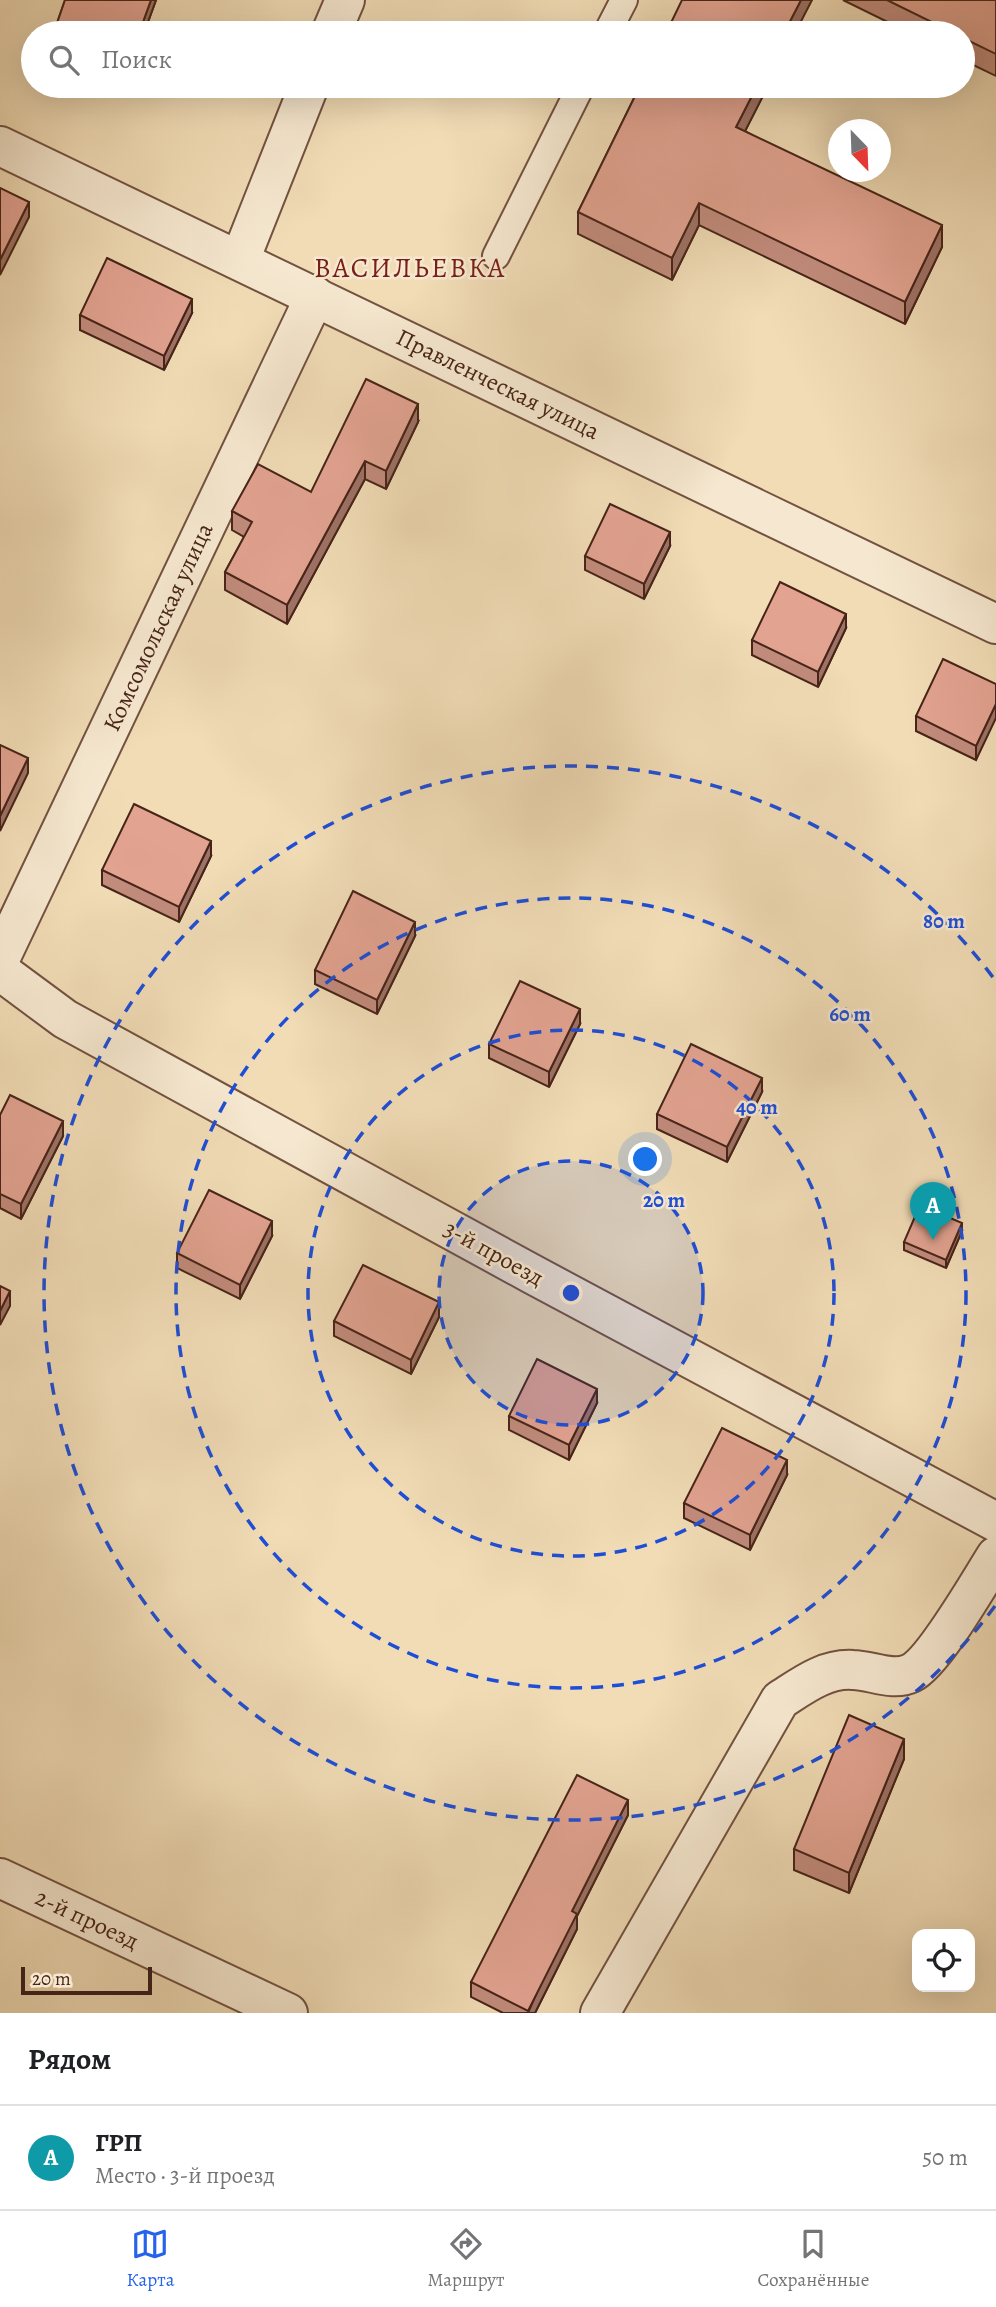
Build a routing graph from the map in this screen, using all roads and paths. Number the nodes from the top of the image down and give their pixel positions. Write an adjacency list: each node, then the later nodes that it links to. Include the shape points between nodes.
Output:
1 (345, 0): 3 (street)
2 (624, 0): 4 (lane)
3 (336, 21)
4 (613, 21)
5 (304, 98): 9 (street)
6 (575, 98): 8 (lane)
7 (0, 146): 9 (street, Правленческая улица)
8 (496, 256)
9 (240, 260): 10 (street, Правленческая улица)
10 (315, 296): 11 (street, Правленческая улица); 12 (street, Комсомольская улица)
11 (996, 624)
12 (0, 959)
13 (0, 971): 14 (street, 3-й проезд, via 65,1019)
14 (996, 1522)
15 (996, 1556): 18 (street, via 930,1657 910,1674 885,1676 852,1670 816,1676 780,1700)
16 (0, 1878): 17 (street, 2-й проезд)
17 (288, 2013)
18 (600, 2013)

